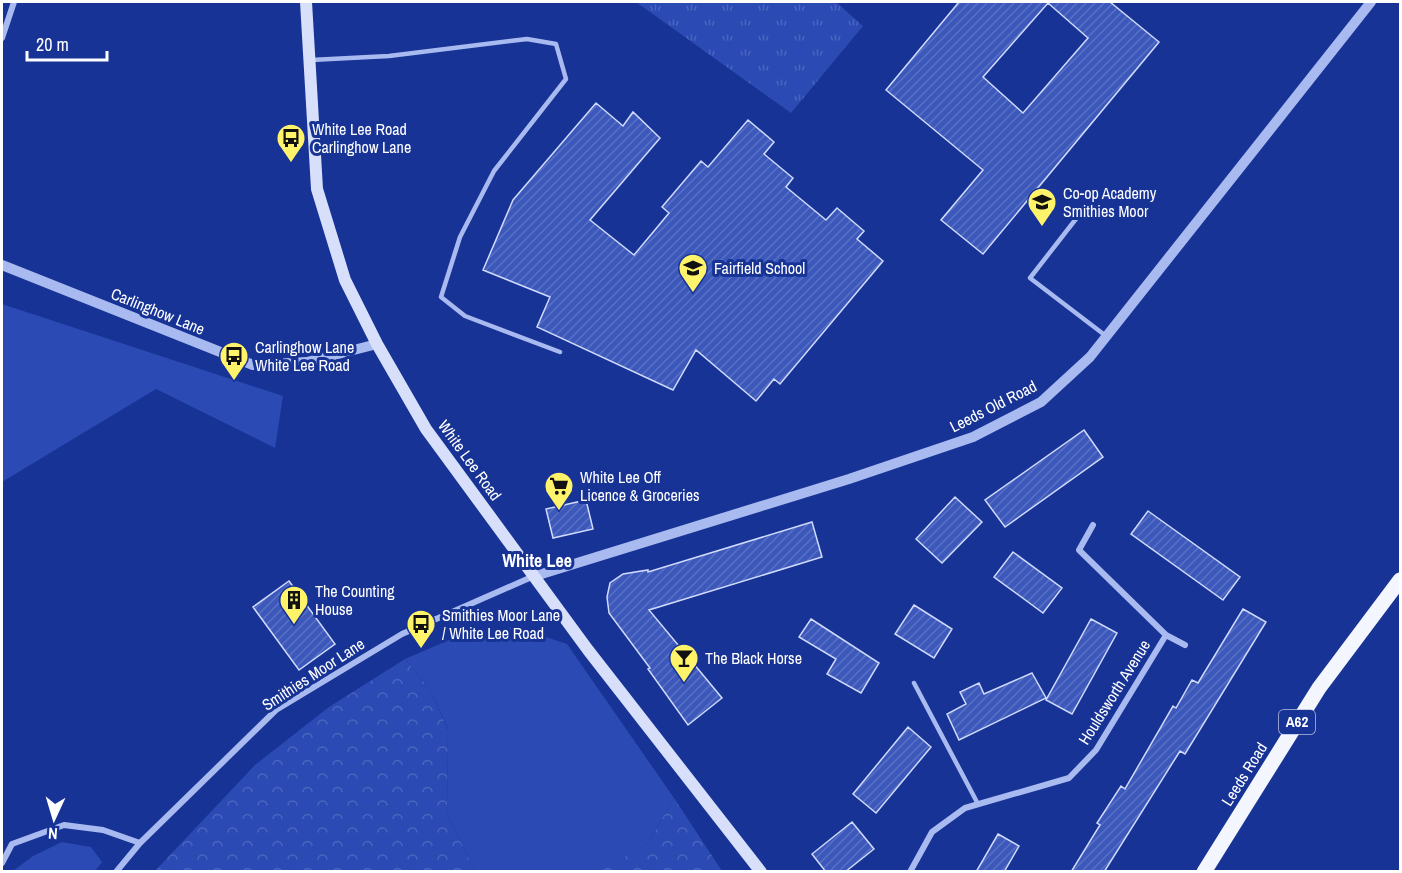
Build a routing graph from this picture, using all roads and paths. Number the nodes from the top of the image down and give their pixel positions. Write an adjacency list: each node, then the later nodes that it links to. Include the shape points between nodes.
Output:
1 (14, 2): 4 (street)
2 (306, 2): 5 (main road, White Lee Road)
3 (1371, 2): 8 (street, Leeds Old Road)
4 (2, 38)
5 (308, 60): 9 (main road, White Lee Road, via 317,189 345,280); 10 (lane, via 389,56 527,39 556,44 566,79 495,171 460,237 441,297 465,316)
6 (1079, 215): 8 (lane, via 1030,278)
7 (2, 266): 9 (street, Carlinghow Lane, via 253,365 307,362)
8 (1106, 336): 12 (street, Leeds Old Road, via 1090,357 1041,402 973,436 849,479)
9 (377, 344): 12 (main road, White Lee Road, via 426,429)
10 (560, 352)
11 (1093, 525): 14 (street, Houldsworth Avenue, via 1079,550)
12 (535, 576): 18 (street, Smithies Moor Lane, via 402,634 276,710); 21 (main road, White Lee Road, via 588,651)
13 (1401, 580): 23 (main road, Leeds Road / A62, via 1319,688)
14 (1166, 635): 15 (street, Houldsworth Avenue); 17 (street, Houldsworth Avenue, via 1096,750 1069,778)
15 (1185, 645)
16 (914, 683): 17 (lane)
17 (978, 804): 22 (street, Houldsworth Avenue, via 965,808 932,832)
18 (140, 843): 19 (street, via 103,830 64,825 12,844); 20 (street, Smithies Moor Lane)
19 (2, 862)
20 (116, 872)
21 (761, 872)
22 (910, 872)
23 (1204, 872)

